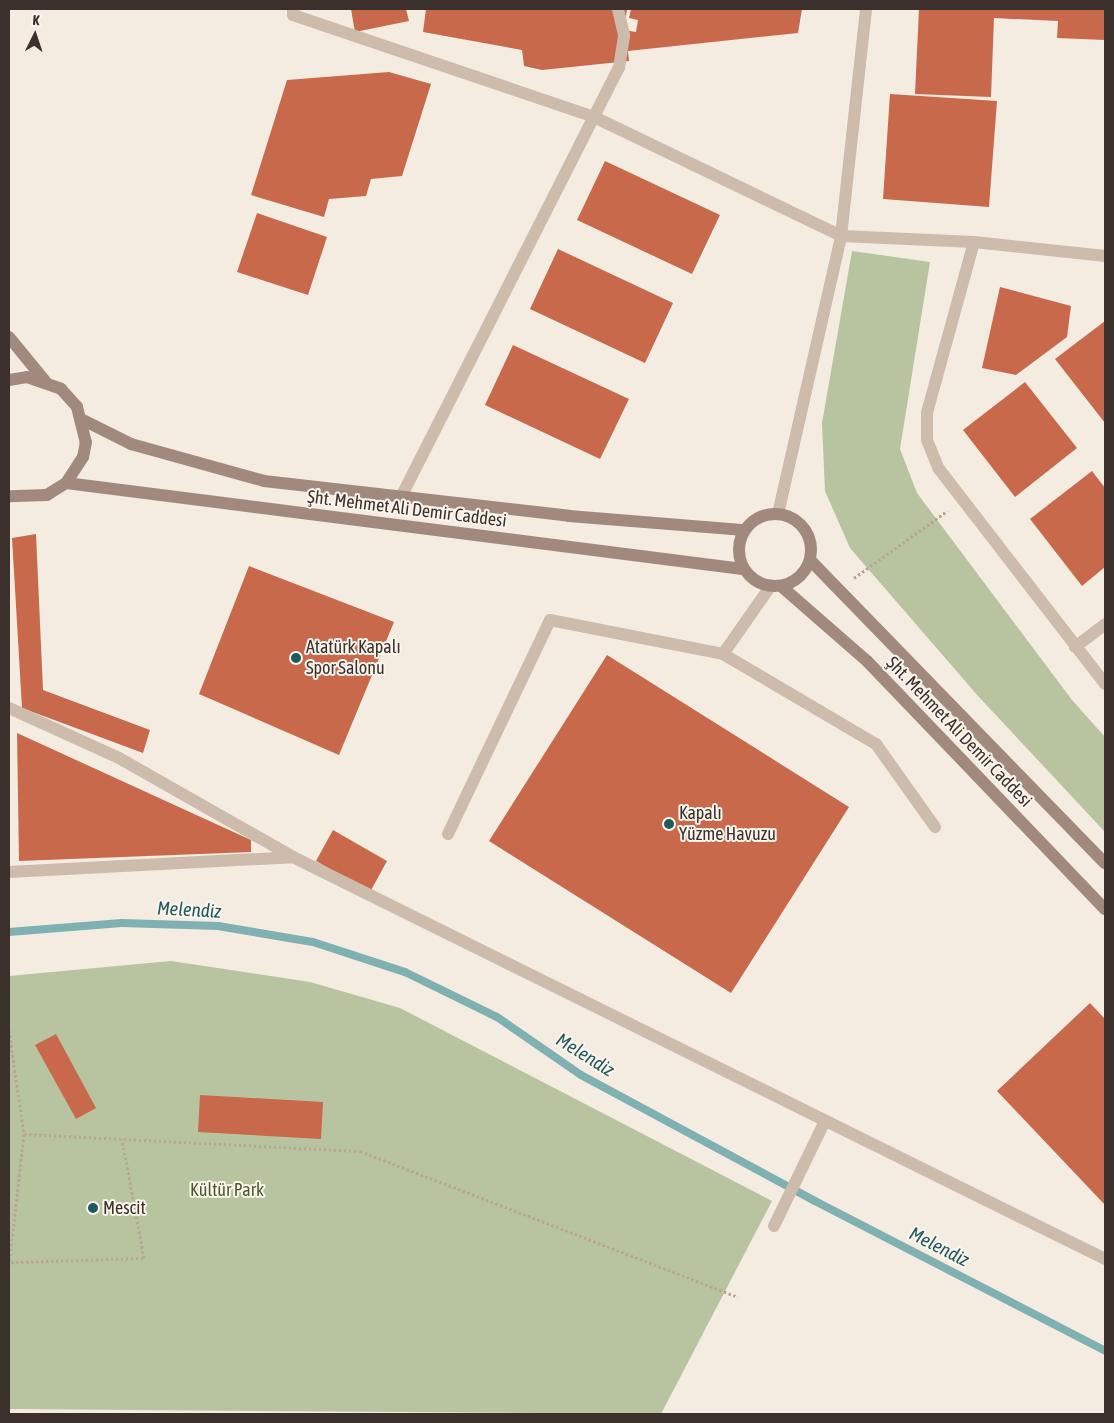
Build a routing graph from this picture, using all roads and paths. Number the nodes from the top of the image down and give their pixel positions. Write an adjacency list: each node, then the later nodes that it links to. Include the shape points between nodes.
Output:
1 (293, 9): 4 (street, via 293,15)
2 (618, 9): 4 (street, via 624,35 619,68)
3 (866, 9): 5 (street)
4 (592, 116): 5 (street); 14 (street)
5 (841, 236): 6 (street); 16 (street)
6 (974, 242): 7 (street); 15 (street, via 927,412 930,448 939,469)
7 (1105, 256)
8 (9, 336): 10 (main road)
9 (9, 380): 10 (main road, via 27,377)
10 (45, 381): 11 (main road, via 61,389)
11 (83, 420): 12 (main road, via 83,457); 14 (main road, Şht. Mehmet Ali Demir Caddesi, via 131,444 264,481)
12 (66, 483): 13 (main road, via 47,494 27,498); 19 (main road, Şht. Mehmet Ali Demir Caddesi)
13 (9, 496)
14 (401, 497): 17 (main road, Şht. Mehmet Ali Demir Caddesi, via 569,516)
15 (962, 500): 21 (path); 23 (street)
16 (778, 514): 17 (main road, via 756,519); 18 (main road, via 800,523 806,533)
17 (744, 530): 19 (main road, via 738,547)
18 (810, 560): 20 (main road, via 800,577); 21 (main road, Şht. Mehmet Ali Demir Caddesi)
19 (743, 569): 20 (main road, via 758,583)
20 (776, 586): 24 (street); 32 (main road, Şht. Mehmet Ali Demir Caddesi, via 867,661)
21 (840, 588): 30 (main road, Şht. Mehmet Ali Demir Caddesi)
22 (1105, 624): 23 (street)
23 (1075, 647): 25 (street)
24 (723, 654): 27 (street, via 876,744); 28 (street, via 550,620)
25 (1105, 684)
26 (9, 708): 29 (street, via 119,758)
27 (935, 827)
28 (448, 834)
29 (293, 857): 31 (street); 34 (street)
30 (1105, 864)
31 (9, 872)
32 (1105, 909)
33 (9, 1030): 35 (path)
34 (825, 1121): 37 (street); 38 (street)
35 (24, 1134): 36 (path); 39 (path)
36 (122, 1138): 39 (path, via 144,1258); 40 (path, via 360,1151)
37 (774, 1226)
38 (1105, 1258)
39 (10, 1264)
40 (738, 1297)

